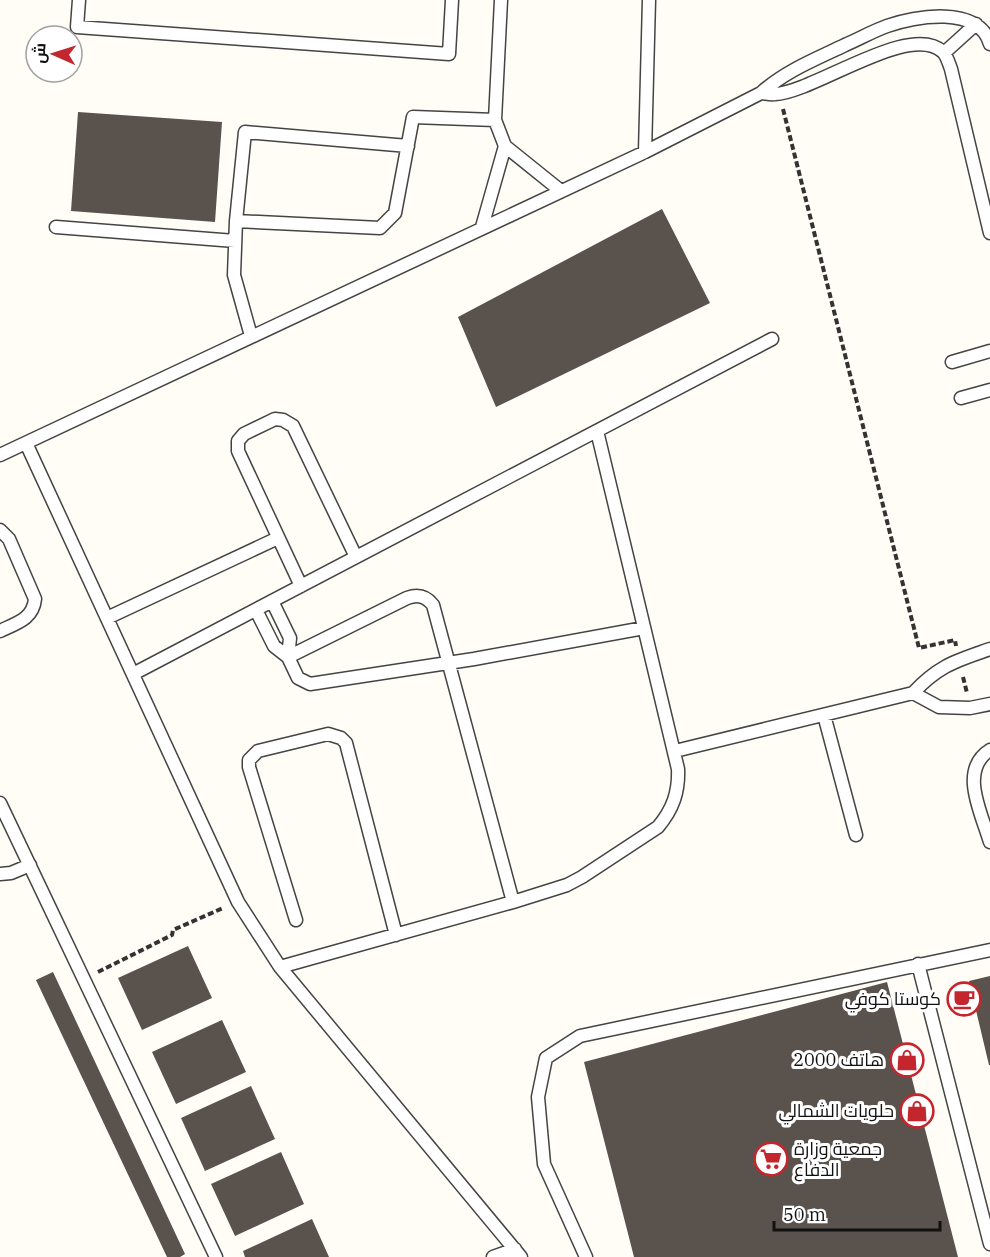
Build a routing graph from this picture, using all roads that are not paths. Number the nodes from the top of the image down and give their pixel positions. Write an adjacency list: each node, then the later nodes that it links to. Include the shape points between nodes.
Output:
1 (79, 0): 2 (lane, via 77,27 448,54)
2 (452, 0)
3 (501, 0): 9 (lane)
4 (649, 0): 12 (lane)
5 (976, 24): 6 (lane); 7 (lane); 8 (lane, via 956,17 928,16 887,26 799,67)
6 (990, 44)
7 (944, 53): 8 (lane, via 930,45 894,48 805,85 776,94); 17 (lane)
8 (761, 93): 12 (lane)
9 (495, 120): 10 (lane, via 413,117); 11 (lane)
10 (408, 146): 14 (lane, via 395,213 380,228); 14 (lane, via 245,132)
11 (505, 146): 13 (lane); 16 (lane)
12 (645, 152): 13 (lane)
13 (561, 191): 16 (lane)
14 (236, 221): 18 (lane)
15 (56, 227): 18 (lane)
16 (482, 227): 19 (lane)
17 (990, 233)
18 (235, 241): 19 (lane, via 234,275)
19 (251, 336): 26 (lane)
20 (772, 339): 25 (lane)
21 (990, 351): 22 (lane)
22 (952, 362)
23 (990, 390): 24 (lane)
24 (961, 398)
25 (597, 431): 30 (lane); 35 (lane)
26 (26, 443): 27 (lane); 34 (lane)
27 (0, 455)
28 (0, 530): 36 (lane, via 9,538 35,599 30,615)
29 (278, 538): 30 (lane, via 237,446 244,434 279,419 292,426); 31 (lane); 34 (lane)
30 (356, 557): 31 (lane)
31 (301, 586): 32 (lane)
32 (272, 601): 33 (lane); 38 (lane, via 290,638)
33 (256, 610): 38 (lane, via 274,646); 40 (lane)
34 (107, 618): 40 (lane)
35 (645, 628): 39 (lane); 45 (lane)
36 (0, 631)
37 (990, 649): 41 (lane, via 948,664 929,676)
38 (288, 657): 39 (lane, via 298,678 310,684); 39 (lane, via 414,596 422,596 433,605)
39 (449, 663): 51 (lane)
40 (133, 674): 56 (lane, via 238,902)
41 (914, 693): 42 (lane, via 939,707); 43 (lane)
42 (990, 704)
43 (824, 715): 45 (lane); 47 (lane)
44 (990, 750): 48 (lane, via 978,761 974,772)
45 (675, 751): 51 (lane, via 676,794 658,827 582,877)
46 (0, 802): 49 (lane)
47 (856, 835)
48 (990, 842)
49 (30, 865): 50 (lane); 59 (lane)
50 (0, 874)
51 (513, 902): 53 (lane)
52 (296, 920): 53 (lane, via 249,760 258,751 335,734 346,743)
53 (396, 935): 56 (lane)
54 (990, 950): 55 (lane)
55 (918, 964): 57 (lane); 61 (lane, via 580,1036 546,1058 538,1097 543,1164)
56 (280, 967): 58 (lane)
57 (990, 1244)
58 (518, 1253): 60 (lane)
59 (216, 1257)
60 (493, 1257)
61 (586, 1257)

